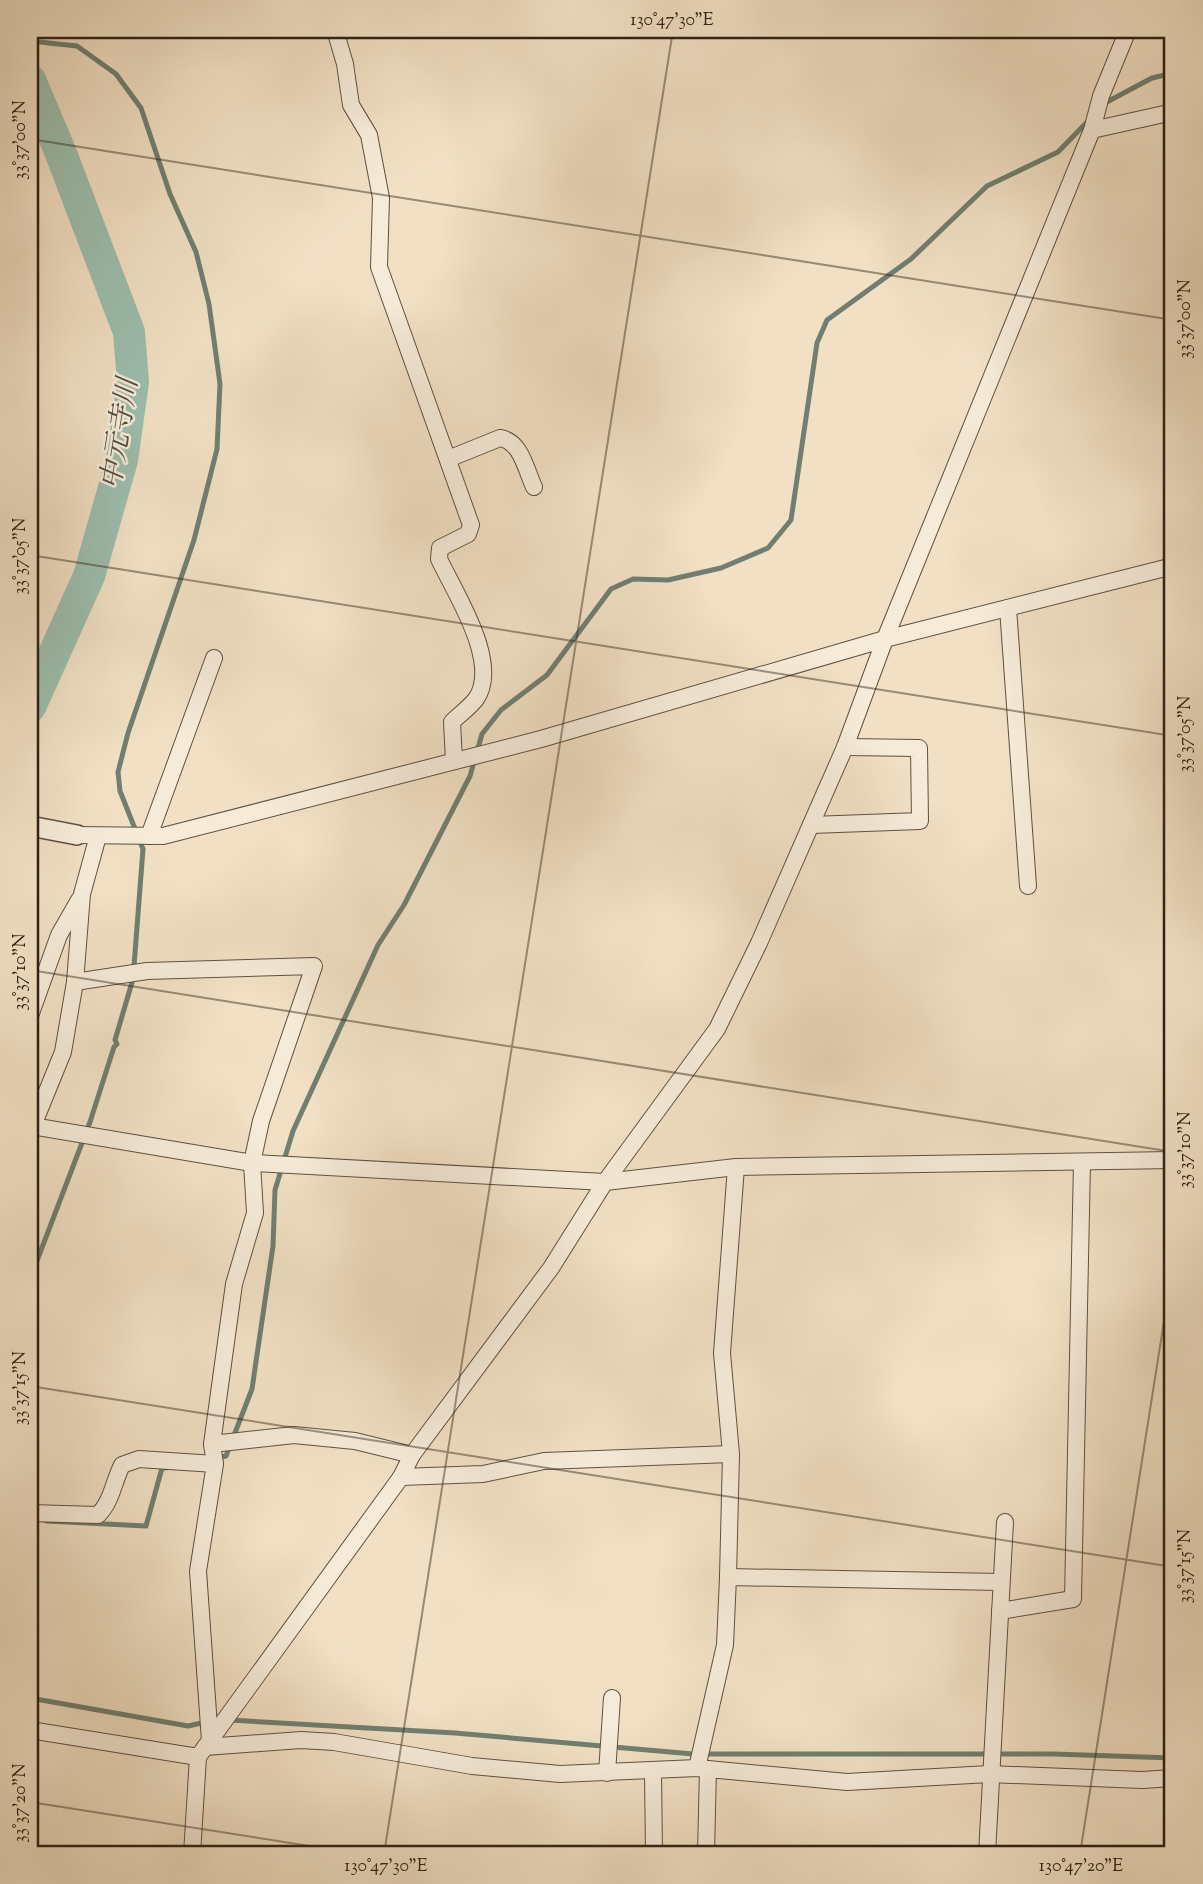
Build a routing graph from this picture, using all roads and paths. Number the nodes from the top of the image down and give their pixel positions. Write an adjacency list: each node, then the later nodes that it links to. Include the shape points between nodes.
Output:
1 (335, 30): 5 (street, via 351,105 369,135 379,185 379,267)
2 (1128, 30): 4 (street)
3 (1173, 113): 4 (street)
4 (1092, 130): 9 (street)
5 (448, 459): 6 (street, via 500,438 509,439); 12 (street, via 471,525 468,534 440,548 439,559 480,645 483,676 477,698 452,722)
6 (534, 487)
7 (1173, 566): 8 (street)
8 (1008, 608): 9 (street); 18 (street)
9 (885, 639): 11 (street); 12 (street)
10 (214, 658): 17 (street)
11 (845, 747): 13 (street); 13 (street, via 919,748 919,821)
12 (454, 761): 17 (street)
13 (811, 825): 27 (street, via 717,1029)
14 (30, 826): 15 (street)
15 (78, 835): 16 (street)
16 (98, 836): 17 (street); 19 (street)
17 (149, 836)
18 (1028, 886)
19 (82, 894): 20 (street); 21 (street, via 59,935)
20 (75, 982): 22 (street, via 63,1052); 25 (street, via 147,971 314,966 261,1121)
21 (30, 1016)
22 (31, 1130): 25 (street)
23 (1173, 1160): 24 (street)
24 (1082, 1162): 26 (street); 37 (street, via 1073,1599)
25 (252, 1163): 27 (street); 28 (street, via 256,1213 234,1284)
26 (736, 1167): 27 (street); 29 (street, via 722,1353)
27 (606, 1182): 30 (street, via 551,1268)
28 (212, 1444): 30 (street, via 294,1436 355,1441); 31 (street)
29 (730, 1454): 32 (street, via 544,1461 483,1474); 35 (street)
30 (412, 1455): 32 (street)
31 (215, 1464): 33 (street, via 139,1459 122,1465 109,1505 99,1515); 40 (street, via 198,1571)
32 (401, 1477): 40 (street)
33 (30, 1513)
34 (1005, 1522): 36 (street)
35 (728, 1577): 36 (street); 41 (street, via 725,1645)
36 (1001, 1582): 37 (street)
37 (1000, 1611): 44 (street)
38 (612, 1698): 43 (street)
39 (30, 1730): 40 (street)
40 (204, 1748): 43 (street, via 301,1740 334,1742 472,1766); 46 (street)
41 (702, 1769): 42 (street); 44 (street, via 847,1782); 48 (street)
42 (653, 1772): 43 (street); 47 (street)
43 (607, 1773)
44 (989, 1774): 45 (street); 49 (street)
45 (1173, 1778)
46 (192, 1854)
47 (654, 1854)
48 (706, 1854)
49 (987, 1854)

